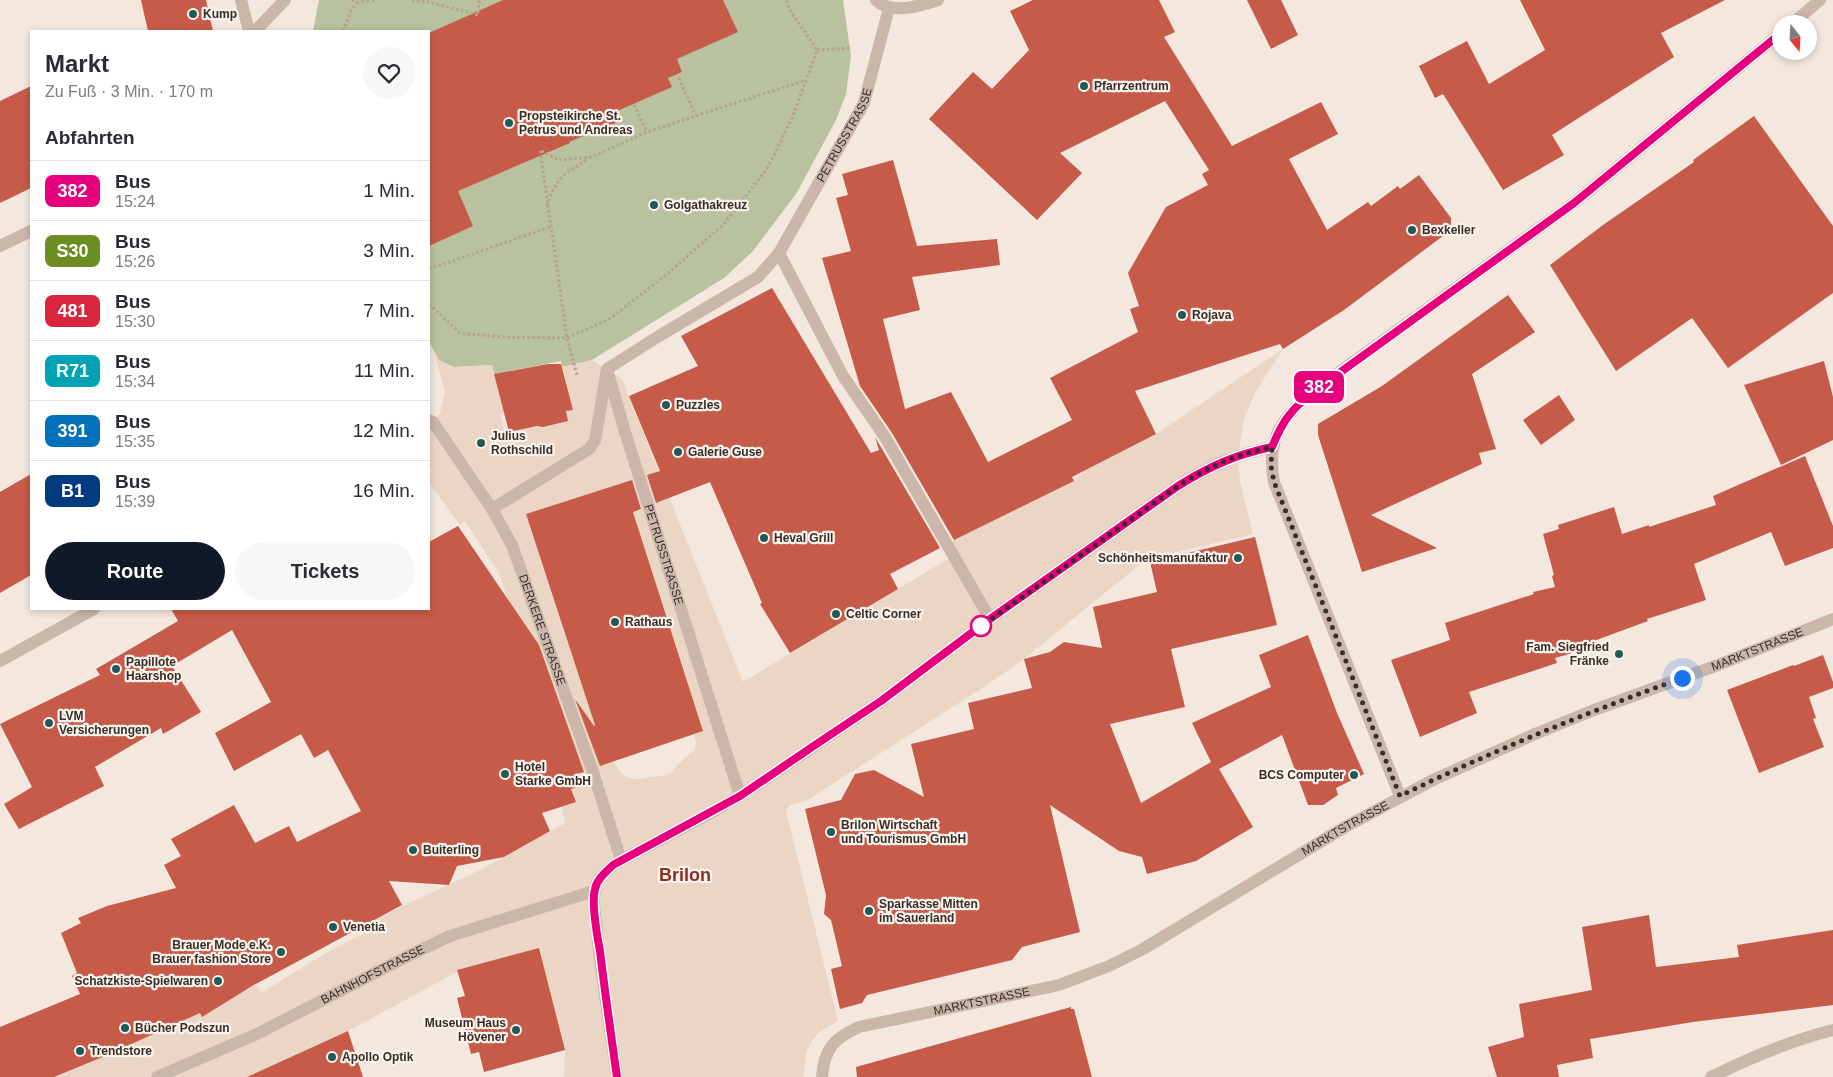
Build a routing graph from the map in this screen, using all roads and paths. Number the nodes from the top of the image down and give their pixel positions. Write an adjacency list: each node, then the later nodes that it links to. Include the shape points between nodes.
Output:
1 (241, 0): 14 (street)
2 (285, 0): 15 (street)
3 (352, 0): 11 (path)
4 (376, 0): 11 (path)
5 (412, 0): 6 (path, via 478,15)
6 (479, 0)
7 (786, 0): 19 (path, via 817,50)
8 (876, 0): 12 (street)
9 (938, 0): 12 (street)
10 (1820, 0): 13 (street)
11 (358, 1): 16 (path)
12 (889, 8): 28 (street, PETRUSSTRASSE, via 864,103)
13 (1802, 15)
14 (249, 30)
15 (256, 30)
16 (343, 30)
17 (1772, 41): 34 (street, via 1574,203 1293,408 1279,428)
18 (678, 78): 21 (path)
19 (806, 80): 21 (path); 31 (path, via 793,116 767,169 724,224 611,318)
20 (634, 105): 22 (path)
21 (696, 116): 22 (path)
22 (647, 132): 23 (path)
23 (592, 157): 24 (path, via 568,170 553,187); 24 (path, via 559,160 540,150)
24 (547, 207): 25 (path)
25 (550, 227): 29 (path); 31 (path)
26 (30, 231): 27 (street)
27 (0, 246)
28 (779, 253): 32 (street, PETRUSSTRASSE, via 758,277); 37 (street, via 843,376 885,437)
29 (430, 269)
30 (430, 305): 31 (path, via 460,333)
31 (567, 338)
32 (607, 370): 35 (street, via 595,441 589,449); 40 (street, PETRUSSTRASSE)
33 (430, 420): 35 (street, DERKERE STRASSE)
34 (1272, 447): 37 (street, via 1246,452 1206,468); 41 (street, via 1274,482)
35 (492, 509): 42 (street, DERKERE STRASSE, via 512,546 594,775)
36 (92, 610): 39 (street)
37 (990, 619): 40 (street, via 881,701)
38 (1833, 619): 41 (street, MARKTSTRASSE, via 1594,710)
39 (0, 661)
40 (740, 796): 42 (street)
41 (1400, 796): 47 (street, MARKTSTRASSE, via 1109,966 1059,985 859,1027 844,1034 828,1051)
42 (620, 860): 43 (street, via 603,874)
43 (594, 891): 45 (street, BAHNHOFSTRASSE, via 450,936 257,1034); 46 (street)
44 (1833, 1030): 48 (street, via 1776,1049)
45 (158, 1077)
46 (617, 1077)
47 (822, 1077)
48 (1711, 1077)

